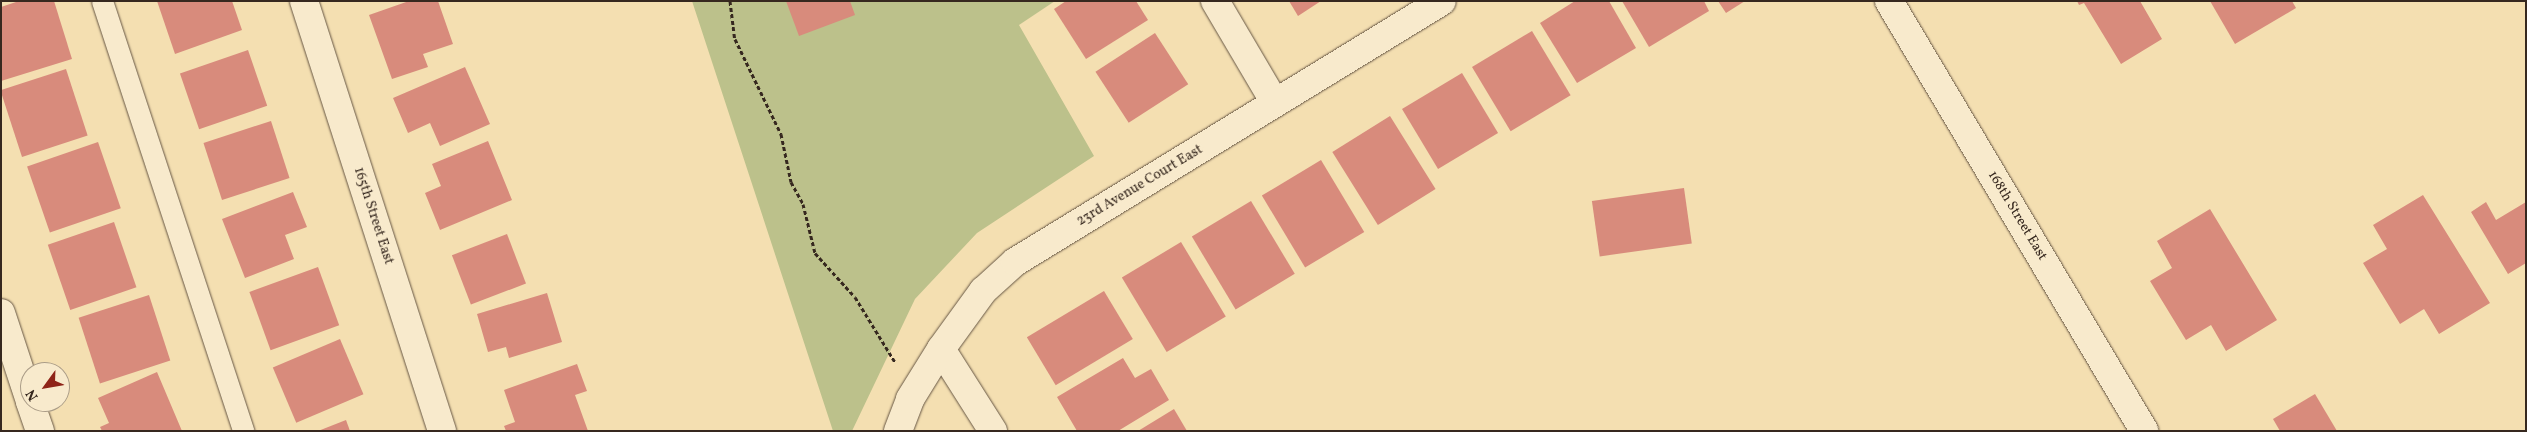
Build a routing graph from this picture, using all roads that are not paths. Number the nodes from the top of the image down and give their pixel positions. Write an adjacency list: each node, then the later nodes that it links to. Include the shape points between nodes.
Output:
1 (102, 1): 12 (lane)
2 (304, 1): 13 (street, 165th Street East)
3 (1215, 1): 6 (street)
4 (1442, 1): 6 (street, 23rd Avenue Court East)
5 (1889, 1): 16 (street, 168th Street East)
6 (1275, 103): 8 (street, 23rd Avenue Court East, via 1016,262 983,291)
7 (1, 313): 9 (street)
8 (941, 348): 14 (street, 23rd Avenue Court East, via 914,392); 15 (street)
9 (20, 371)
10 (33, 412): 11 (street)
11 (40, 431)
12 (243, 431)
13 (442, 431)
14 (898, 431)
15 (993, 431)
16 (2144, 431)

